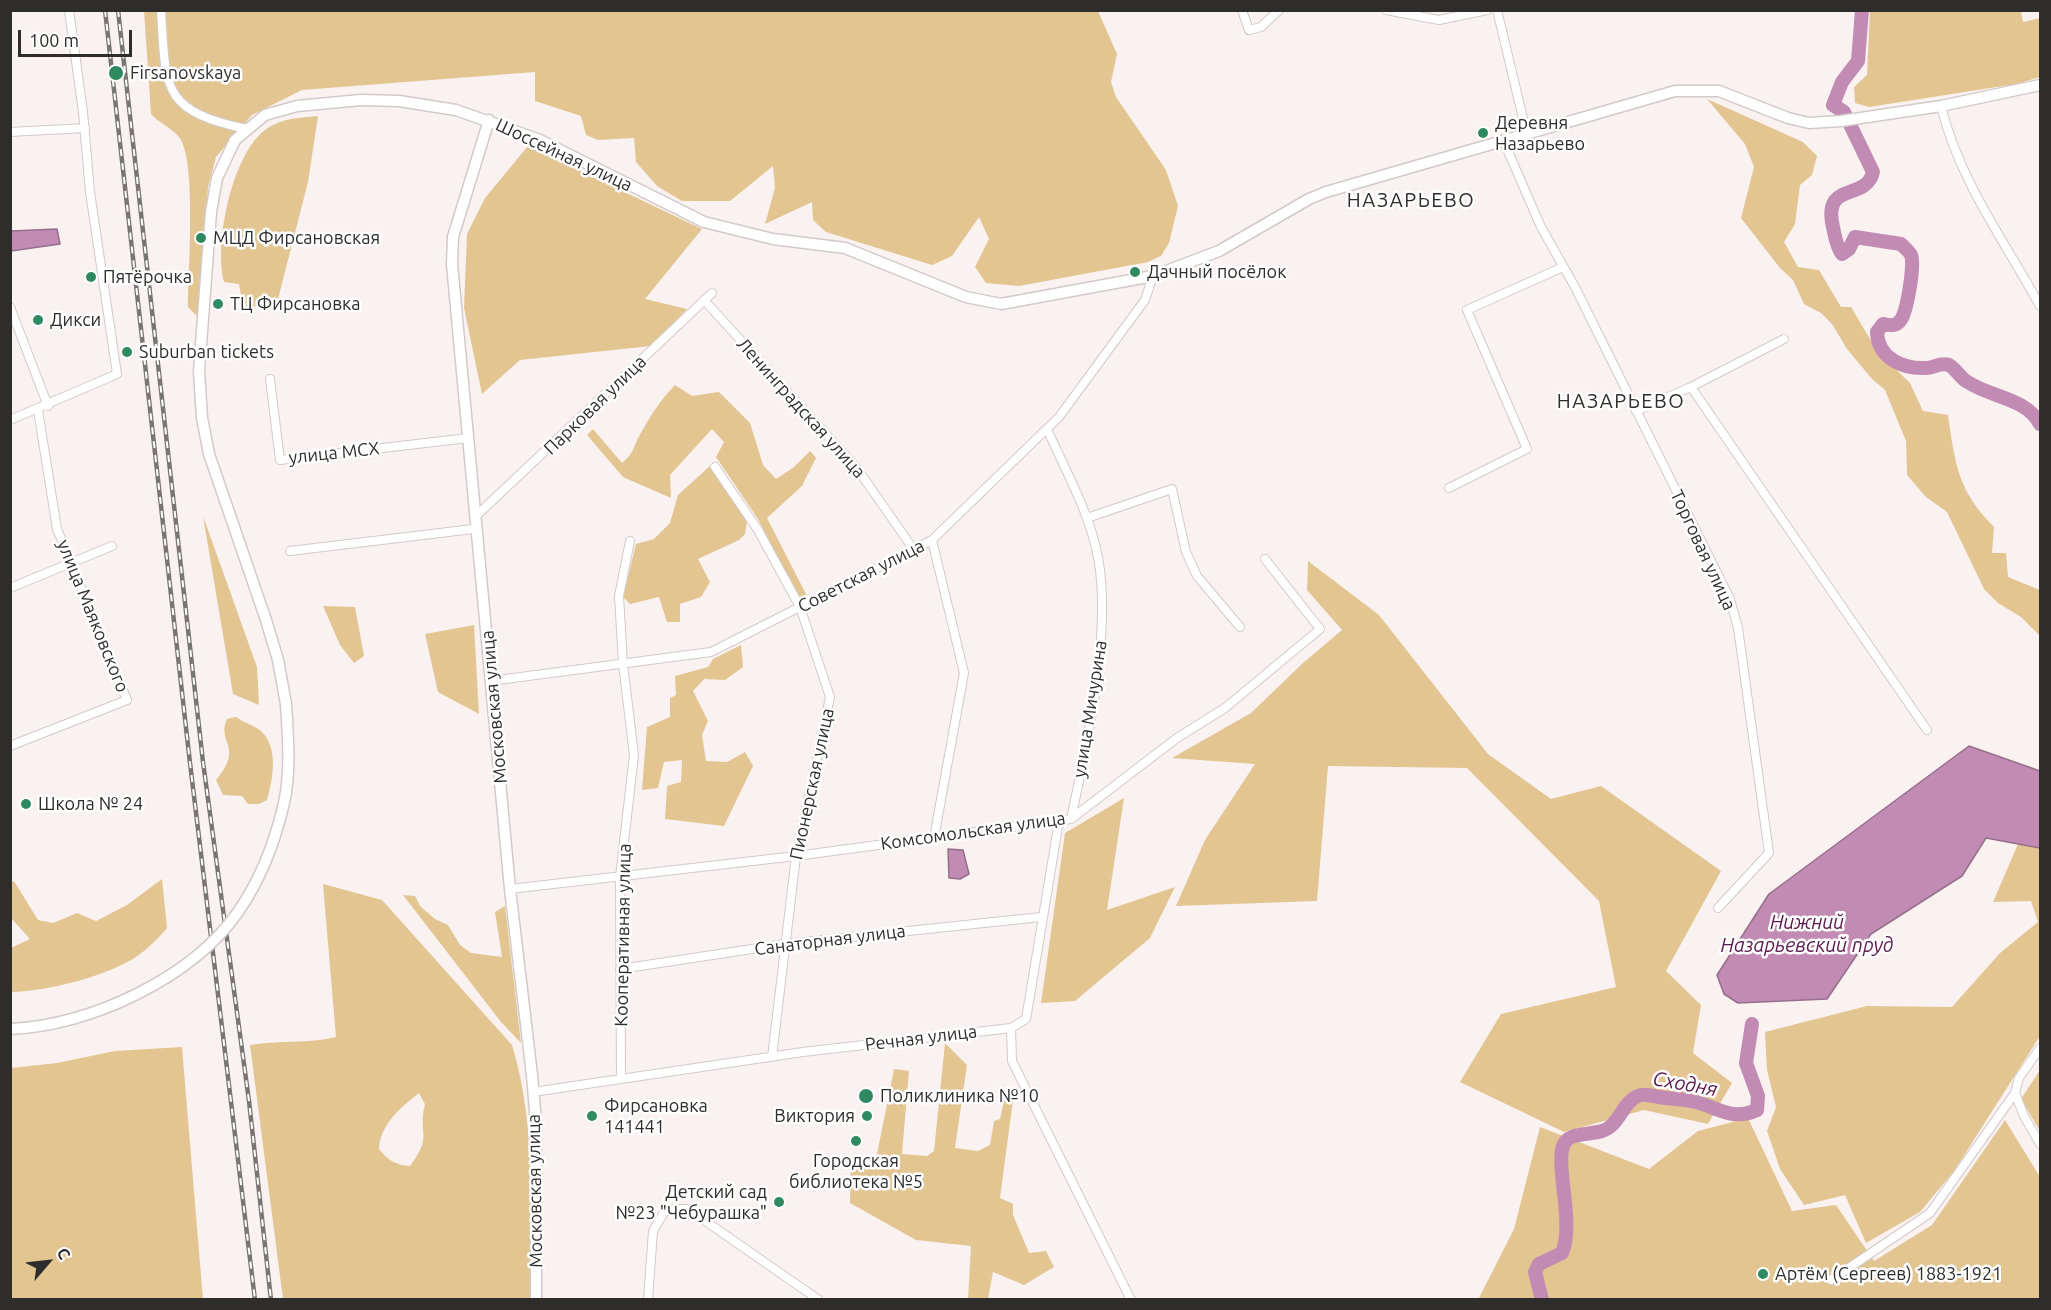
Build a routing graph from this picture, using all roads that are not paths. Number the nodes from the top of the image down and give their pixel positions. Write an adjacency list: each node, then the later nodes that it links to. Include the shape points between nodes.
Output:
1 (69, 10): 11 (street)
2 (160, 10): 12 (street, via 166,80 187,110)
3 (1242, 10): 4 (street, via 1249,30 1261,27)
4 (1279, 10)
5 (1386, 10): 6 (street, via 1439,20)
6 (1486, 10)
7 (1497, 10): 14 (street)
8 (2040, 85): 9 (street, Шоссейная улица)
9 (1941, 106): 14 (street, Шоссейная улица, via 1809,123 1719,91 1696,89 1675,91); 20 (street, via 1972,191)
10 (489, 120): 12 (street, Шоссейная улица, via 433,104 361,100 278,110); 17 (street, Шоссейная улица, via 540,140 704,222 738,232 845,248 966,297 1001,304); 30 (street, Московская улица, via 453,237 452,264)
11 (85, 128): 13 (street); 25 (street, via 90,192 117,374)
12 (247, 129): 61 (street, Шоссейная улица, bridge, via 235,140 217,178 201,335 202,418 209,454 269,630 286,704 290,754 284,802 256,883 237,914 193,957 138,994 94,1013 58,1023)
13 (10, 132)
14 (1527, 135): 15 (street, Шоссейная улица)
15 (1504, 142): 16 (street, Торговая улица); 17 (street, Шоссейная улица, via 1309,199 1239,241)
16 (1563, 267): 27 (street, Торговая улица); 32 (street, via 1467,310 1527,448)
17 (1153, 276): 29 (street, Советская улица, via 1144,300)
18 (712, 293): 19 (street, Парковая улица)
19 (704, 300): 33 (street, Парковая улица); 39 (street, Ленинградская улица, via 856,467)
20 (2040, 306)
21 (10, 307): 25 (street)
22 (1784, 339): 24 (street)
23 (270, 379): 30 (street, улица МСХ, via 280,460)
24 (1691, 387): 27 (street); 48 (street)
25 (48, 406): 26 (street)
26 (38, 410): 28 (street); 42 (street, улица Маяковского, via 57,529)
27 (1636, 411): 56 (street, Торговая улица, via 1730,599 1738,628 1769,853)
28 (10, 420)
29 (1047, 429): 34 (street, улица Мичурина); 36 (street, Советская улица)
30 (468, 438): 33 (street, Московская улица)
31 (716, 467): 44 (street, Пионерская улица, via 758,530)
32 (1449, 488)
33 (476, 516): 35 (street, Московская улица)
34 (1087, 518): 45 (street, via 1172,489 1186,552 1197,576); 50 (street, улица Мичурина, via 1100,569 1103,637)
35 (477, 531): 40 (street); 47 (street, Московская улица)
36 (932, 540): 39 (street, Советская улица); 52 (street, via 964,673)
37 (630, 541): 46 (street, Кооперативная улица, via 619,596)
38 (112, 546): 42 (street)
39 (914, 550): 44 (street, Советская улица)
40 (290, 551)
41 (1264, 559): 50 (street, Комсомольская улица, via 1320,629 1225,708 1177,738)
42 (70, 563): 43 (street); 49 (street, улица Маяковского, via 127,700)
43 (10, 588)
44 (800, 608): 46 (street, Советская улица, via 711,652); 53 (street, Пионерская улица, via 830,697)
45 (1240, 627)
46 (623, 664): 47 (street, Советская улица); 54 (street, Кооперативная улица, via 634,755)
47 (490, 681): 55 (street, Московская улица)
48 (1927, 730)
49 (10, 746)
50 (1071, 819): 51 (street, Комсомольская улица)
51 (1059, 821): 52 (street, Комсомольская улица); 57 (street)
52 (934, 838): 53 (street, Комсомольская улица)
53 (796, 856): 54 (street, Комсомольская улица); 58 (street, Пионерская улица)
54 (620, 877): 55 (street, Комсомольская улица); 59 (street, Кооперативная улица)
55 (510, 890): 65 (street, Московская улица)
56 (1718, 908)
57 (1041, 917): 58 (street, Санаторная улица); 60 (street, via 1026,1019)
58 (786, 944): 59 (street, Санаторная улица); 63 (street, Пионерская улица)
59 (620, 969): 64 (street, Кооперативная улица)
60 (1011, 1028): 63 (street, Речная улица); 72 (street, via 1011,1061)
61 (10, 1029)
62 (2040, 1048): 66 (street, via 2019,1078)
63 (772, 1057): 64 (street, Речная улица)
64 (621, 1079): 65 (street, Речная улица)
65 (533, 1092): 70 (street, Московская улица)
66 (2015, 1093): 67 (street); 68 (street, via 1930,1213)
67 (2040, 1144)
68 (1831, 1280)
69 (815, 1298): 71 (street, via 688,1209 666,1209 652,1231)
70 (536, 1299)
71 (648, 1299)
72 (1131, 1299)

